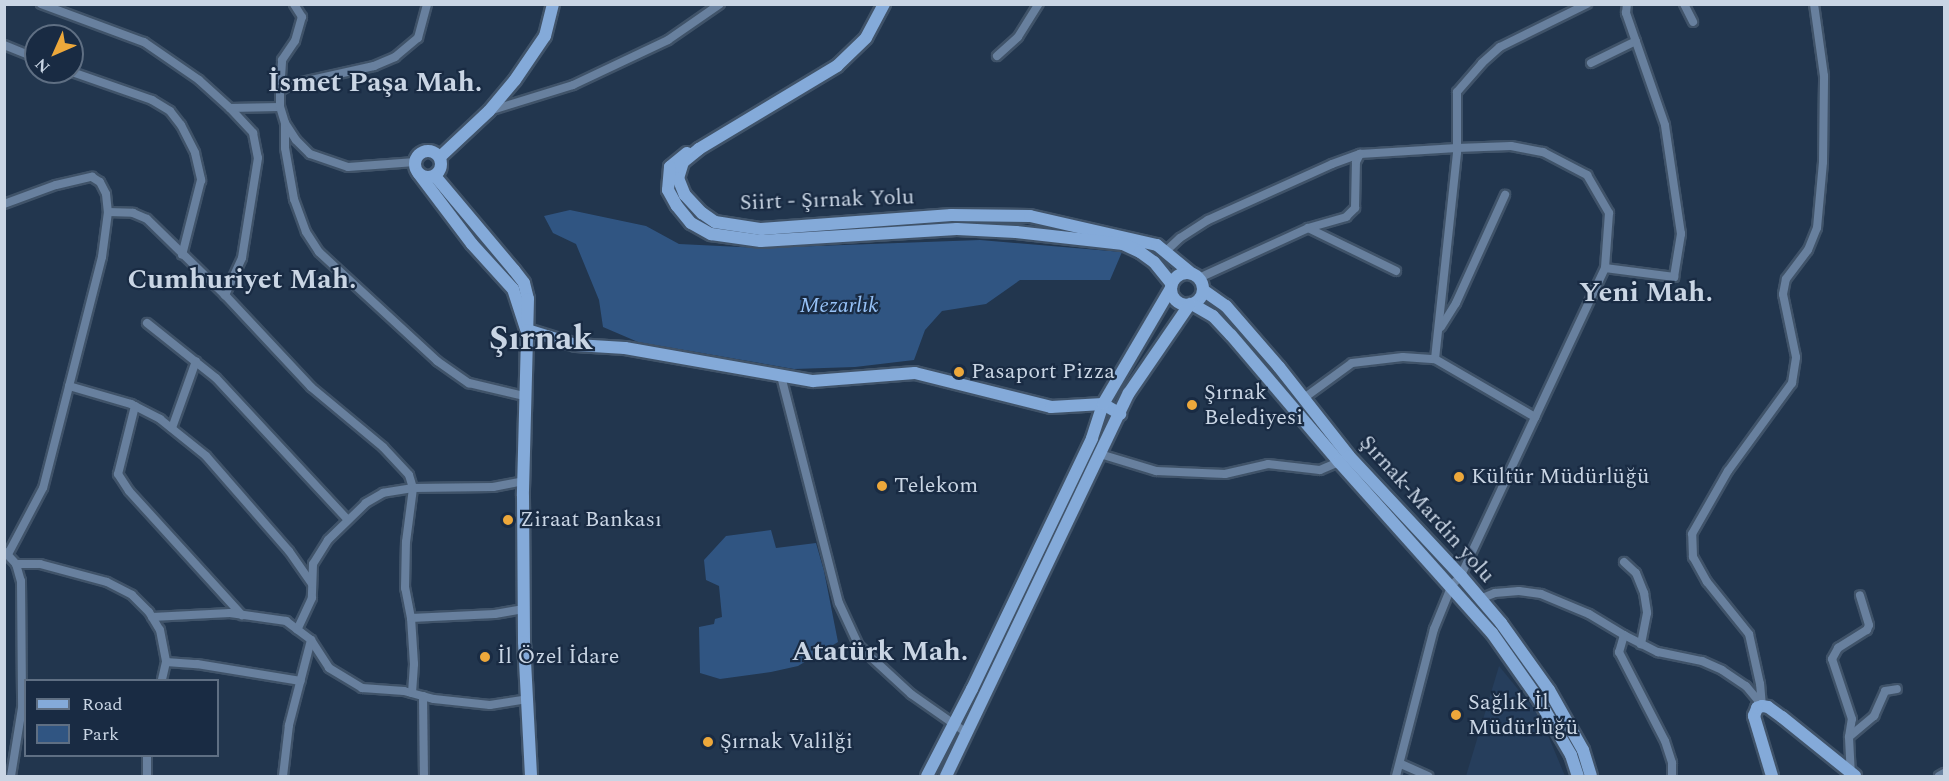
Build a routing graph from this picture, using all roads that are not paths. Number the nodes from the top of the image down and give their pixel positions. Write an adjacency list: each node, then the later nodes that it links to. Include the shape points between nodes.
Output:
1 (41, 4): 21 (street, via 144,42 173,60)
2 (294, 4): 19 (street, via 302,17 295,41 282,60)
3 (428, 4): 19 (street, via 418,38 395,57 374,66 289,85)
4 (553, 4): 22 (street, via 545,36)
5 (720, 4): 22 (street, via 668,40 573,85)
6 (884, 4): 25 (street, via 866,39 837,66)
7 (1039, 4): 16 (street, via 1018,37)
8 (1587, 4): 24 (street, via 1500,47 1472,74 1457,92)
9 (1627, 4): 13 (street)
10 (1684, 4): 12 (street)
11 (1814, 4): 84 (street, via 1824,76 1823,162 1817,228 1808,250 1786,279 1783,294 1796,357 1792,383 1728,471 1692,534 1693,557 1707,582 1749,634)
12 (1693, 22)
13 (1635, 41): 17 (street); 36 (street, via 1665,125 1681,234 1674,277)
14 (4, 45): 15 (street)
15 (24, 53)
16 (997, 56)
17 (1591, 63)
18 (84, 76): 35 (street, via 152,100 170,111 180,125 195,153 201,180)
19 (280, 91): 20 (street)
20 (280, 107): 21 (street); 23 (street)
21 (230, 108): 40 (street, via 253,134 258,158 242,258)
22 (489, 111): 27 (street)
23 (285, 123): 28 (street, via 310,154 325,161 348,166); 49 (street, via 294,199 306,232 319,252 437,360 469,383)
24 (1457, 148): 26 (street); 36 (street, via 1511,146 1543,152 1587,175 1609,213); 44 (street)
25 (699, 149): 34 (street, Siirt - Şırnak Yolu, via 683,162 678,178 685,195 715,222 760,229 951,215 1030,216 1134,238); 39 (street, Siirt - Şırnak Yolu, via 674,161 668,190 691,223 711,234 761,241 957,229 1123,244 1154,262)
26 (1360, 154): 33 (street, via 1356,162 1355,208 1346,217); 34 (street, via 1208,220)
27 (440, 157): 28 (street, via 434,152 418,154); 29 (street, via 441,166)
28 (417, 168): 29 (street, via 426,177); 43 (street, via 472,244 513,289)
29 (435, 176): 43 (street, via 524,283 530,314)
30 (1505, 195): 44 (street, via 1456,303)
31 (4, 204): 32 (street, via 92,177 106,194)
32 (108, 212): 35 (street, via 133,213 147,219); 48 (street, via 102,257)
33 (1308, 228): 37 (street); 38 (street)
34 (1166, 252): 38 (street, Siirt - Şırnak Yolu)
35 (182, 255): 40 (street)
36 (1605, 268): 54 (street)
37 (1396, 271)
38 (1198, 281): 39 (street, via 1182,274); 41 (street, via 1200,299); 50 (street, Şırnak-Mardin yolu, via 1226,306)
39 (1172, 286): 41 (street, via 1177,301); 51 (street)
40 (225, 295): 59 (street, via 311,387 383,447 409,475)
41 (1191, 304): 53 (street, via 1129,393); 57 (street, Şırnak-Mardin yolu, via 1213,316 1231,335)
42 (147, 323): 46 (street)
43 (527, 330): 47 (street, via 576,345 625,348); 49 (street)
44 (1438, 330): 45 (street)
45 (1435, 359): 50 (street, via 1403,357 1352,363); 54 (street)
46 (195, 361): 55 (street); 60 (street, via 216,378)
47 (781, 376): 51 (street, via 813,381 915,373 1051,407); 85 (street, via 839,603 859,646 911,694)
48 (69, 386): 52 (street); 61 (street, via 43,488)
49 (524, 396): 58 (street)
50 (1304, 398): 64 (street, Şırnak-Mardin yolu, via 1349,456)
51 (1103, 404): 53 (street); 85 (street, via 1092,438)
52 (135, 406): 55 (street); 70 (street, via 117,474)
53 (1119, 414): 56 (street)
54 (1535, 417): 64 (street)
55 (172, 428): 65 (street, via 206,456 289,551)
56 (1100, 454): 57 (street, via 1156,471 1225,474 1268,464 1320,470); 86 (street)
57 (1339, 462): 66 (street, Şırnak-Mardin yolu)
58 (523, 480): 59 (street, via 493,487); 69 (street)
59 (413, 488): 60 (street, via 383,493); 72 (street, via 405,588)
60 (347, 519): 65 (street, via 313,564)
61 (6, 553): 63 (street)
62 (1624, 562): 76 (street, via 1636,573 1644,593 1647,614)
63 (16, 564): 71 (street, via 40,564 107,582 132,595); 93 (street, via 21,580 22,708)
64 (1461, 576): 66 (street); 68 (street, Şırnak-Mardin yolu)
65 (312, 584): 73 (street, via 312,598)
66 (1452, 585): 89 (street, via 1434,629); 101 (street, Şırnak-Mardin yolu, via 1538,697 1571,755)
67 (1860, 595): 87 (street, via 1869,626 1838,648 1832,659 1852,719)
68 (1480, 598): 74 (street, via 1519,591 1541,594 1589,614); 102 (street, Şırnak-Mardin yolu, via 1549,690 1582,750)
69 (524, 609): 72 (street); 83 (street)
70 (243, 615): 71 (street); 73 (street, via 286,621)
71 (152, 617): 77 (street, via 160,630)
72 (411, 618): 81 (street)
73 (297, 630): 75 (street)
74 (1624, 635): 76 (street); 103 (street, via 1619,652 1665,741)
75 (311, 640): 79 (street); 81 (street, via 329,668 342,678 362,688)
76 (1641, 644): 84 (street, via 1722,670 1746,686)
77 (166, 662): 78 (street); 79 (street)
78 (162, 679)
79 (301, 681): 95 (street, via 289,725)
80 (1897, 689): 87 (street, via 1885,691 1874,716)
81 (412, 693): 82 (street)
82 (423, 696): 83 (street, via 490,705); 96 (street)
83 (526, 699): 97 (street)
84 (1762, 706): 92 (street); 104 (street, via 1754,716)
85 (954, 725): 86 (street); 91 (street)
86 (967, 733): 98 (street)
87 (1849, 737): 92 (street)
88 (147, 757): 94 (street)
89 (1401, 764): 99 (street); 100 (street)
90 (1944, 773): 105 (street)
91 (931, 775)
92 (1853, 776)
93 (11, 777)
94 (147, 777)
95 (283, 777)
96 (424, 777)
97 (531, 777)
98 (946, 777)
99 (1396, 777)
100 (1428, 777)
101 (1578, 777)
102 (1591, 777)
103 (1672, 777)
104 (1772, 777)
105 (1939, 777)

